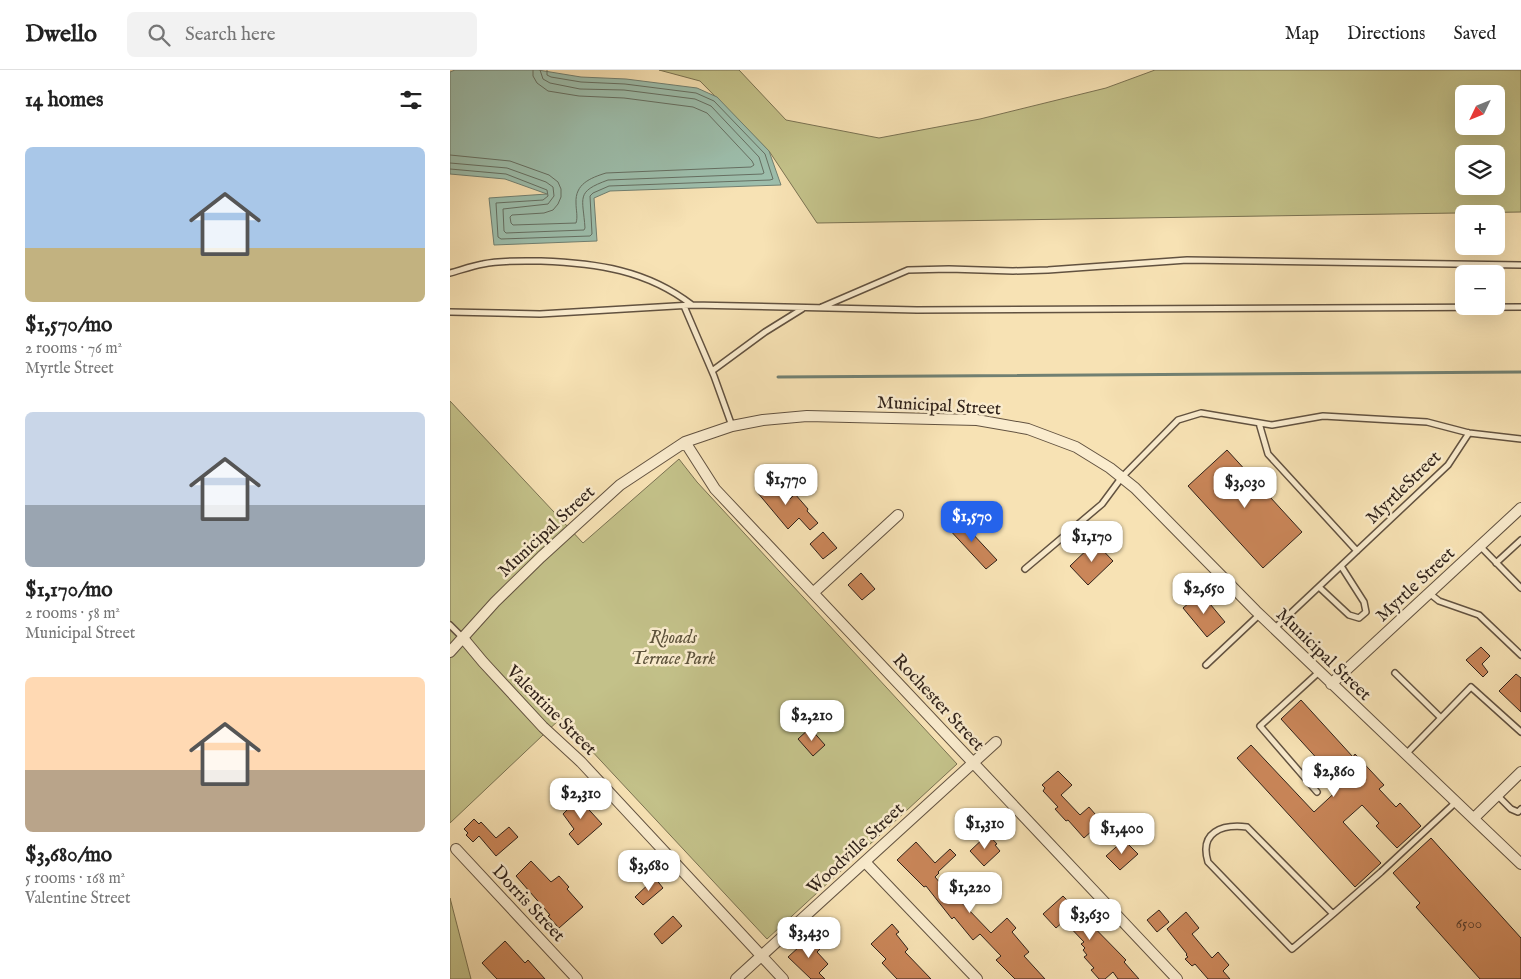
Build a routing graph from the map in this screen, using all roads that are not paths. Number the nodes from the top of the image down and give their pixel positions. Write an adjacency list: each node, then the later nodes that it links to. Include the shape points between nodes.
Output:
1 (1521, 265): 7 (lane, via 1187,260 1048,270 908,270)
2 (450, 274): 3 (lane, via 484,263 521,261 608,266 648,280)
3 (692, 305): 4 (lane); 6 (lane)
4 (684, 306): 8 (lane, via 540,314); 9 (lane)
5 (1521, 307): 7 (lane)
6 (804, 308): 7 (lane); 9 (lane)
7 (820, 308)
8 (450, 312)
9 (712, 371): 11 (lane)
10 (1259, 423): 12 (lane, via 1272,425 1323,416 1427,422); 15 (lane, via 1201,413 1178,420); 20 (lane, via 1268,454)
11 (732, 426): 14 (street, Municipal Street); 15 (street, Municipal Street, via 807,416 977,420 1028,429 1076,447)
12 (1469, 433): 13 (lane); 20 (lane, MyrtleStreet, via 1448,466)
13 (1521, 439)
14 (685, 442): 26 (street, Rochester Street, via 715,489); 31 (street, Municipal Street, via 620,484 541,557)
15 (1122, 477): 23 (lane, via 1102,504); 28 (street, Municipal Street)
16 (1521, 508): 19 (street, Myrtle Street)
17 (898, 515): 26 (street)
18 (1521, 540): 21 (lane)
19 (1480, 546): 21 (lane); 27 (street, Myrtle Street)
20 (1357, 551): 22 (lane, MyrtleStreet)
21 (1496, 563): 25 (lane)
22 (1341, 566): 24 (lane, MyrtleStreet); 24 (lane, via 1364,602 1366,612 1359,618 1349,615)
23 (1025, 569)
24 (1319, 587): 30 (lane, MyrtleStreet)
25 (1521, 588)
26 (813, 593): 42 (street, Rochester Street)
27 (1429, 593): 33 (lane, via 1439,601 1479,614); 37 (street, Myrtle Street)
28 (1259, 615): 30 (street, Municipal Street); 34 (lane)
29 (450, 626): 31 (lane)
30 (1274, 629): 35 (street, Municipal Street)
31 (462, 638): 32 (street, Municipal Street); 53 (street, Valentine Street)
32 (450, 652)
33 (1521, 655)
34 (1206, 665)
35 (1319, 672): 37 (street, Municipal Street); 44 (lane, via 1260,726)
36 (1395, 673): 38 (lane)
37 (1331, 684): 41 (street, Municipal Street)
38 (1441, 718): 39 (lane, via 1471,687); 41 (lane)
39 (1521, 732)
40 (996, 742): 42 (street, Woodville Street)
41 (1406, 754): 46 (street, Municipal Street)
42 (972, 762): 50 (street, Woodville Street); 58 (street, Rochester Street)
43 (1521, 772): 45 (street)
44 (1317, 792)
45 (1497, 795): 47 (lane, via 1512,809 1518,812); 48 (street)
46 (1456, 802): 48 (street, Municipal Street); 52 (lane)
47 (1521, 809)
48 (1474, 818): 51 (street, Municipal Street)
49 (456, 849): 54 (street, Dorris Street)
50 (865, 862): 53 (street, Woodville Street); 57 (street)
51 (1521, 864)
52 (1333, 914): 52 (lane, via 1246,827 1232,825 1216,831 1208,839 1205,851 1208,862 1292,949)
53 (762, 955): 55 (street, Woodville Street); 56 (street, Valentine Street)
54 (577, 979)
55 (736, 979)
56 (783, 979)
57 (977, 979)
58 (1177, 979)

